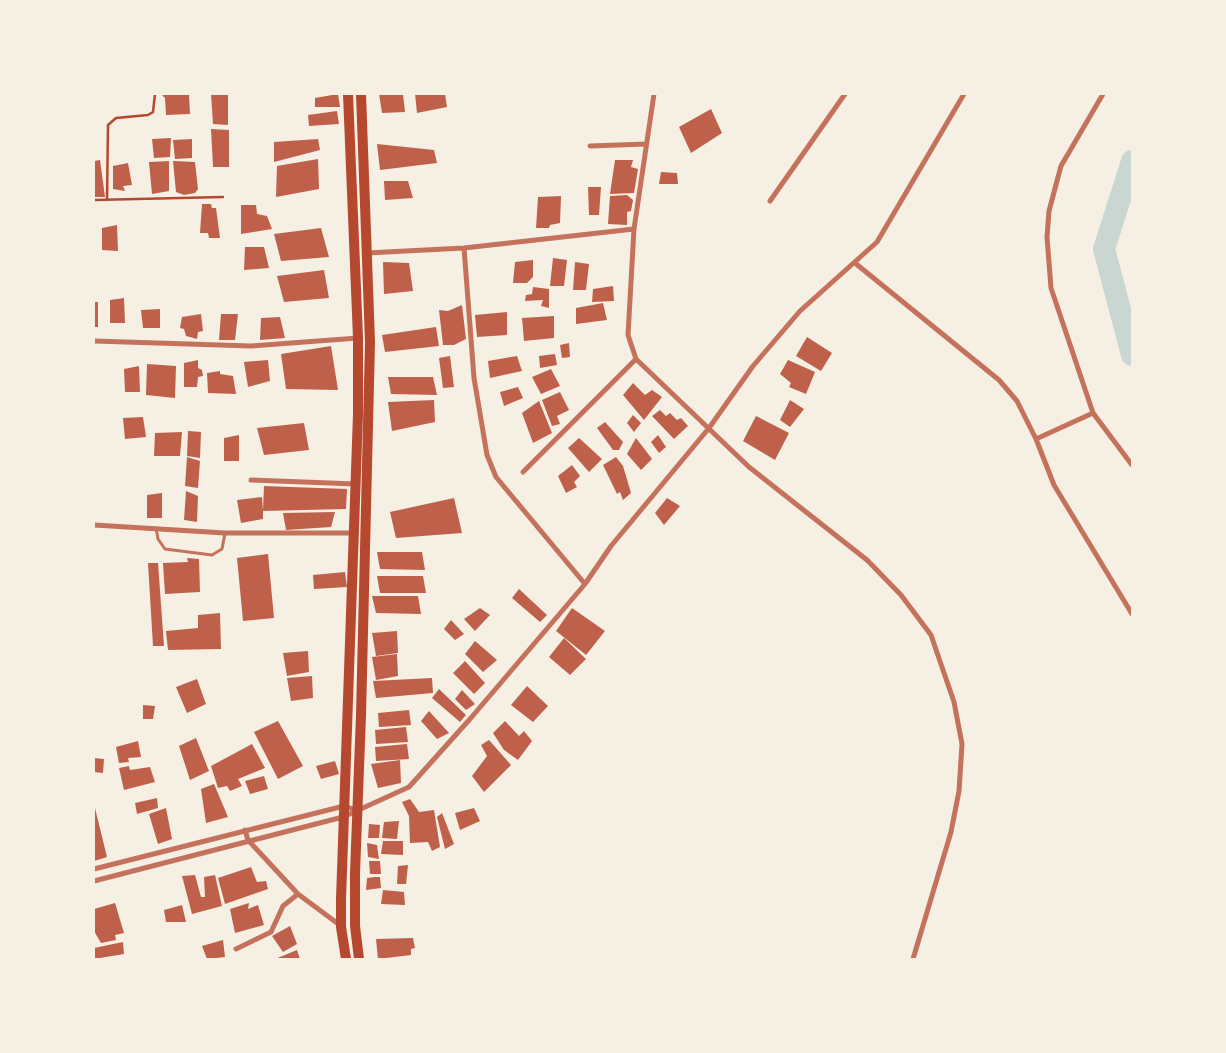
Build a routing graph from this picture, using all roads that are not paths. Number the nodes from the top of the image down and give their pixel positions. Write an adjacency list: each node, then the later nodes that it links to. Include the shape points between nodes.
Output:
1 (348, 94): 14 (highway)
2 (361, 94): 12 (highway)
3 (654, 94): 7 (street)
4 (845, 94): 9 (street)
5 (964, 94): 13 (street, via 894,216 877,242)
6 (1103, 94): 17 (street, via 1061,166 1049,211 1047,237 1050,288)
7 (646, 144): 8 (street); 10 (street)
8 (590, 146)
9 (770, 201)
10 (634, 229): 11 (street); 16 (street, via 628,335)
11 (464, 248): 12 (street); 29 (street, via 474,378 488,454 496,477)
12 (367, 252): 28 (highway, via 370,352)
13 (855, 263): 18 (street, via 800,311 753,366); 19 (street, via 999,380 1017,401)
14 (358, 338): 15 (street, via 250,346); 23 (highway)
15 (94, 341)
16 (636, 358): 18 (street); 21 (street)
17 (1093, 412): 19 (street); 20 (street)
18 (709, 428): 29 (street, via 611,546); 43 (street, via 749,467 867,560 902,595 931,635 954,702 962,763 951,832)
19 (1036, 439): 30 (street, via 1054,485)
20 (1132, 465)
21 (523, 472)
22 (251, 480): 23 (street)
23 (357, 484): 27 (highway)
24 (94, 525): 25 (street)
25 (156, 528): 26 (street); 26 (lane, via 165,549 212,555 222,549)
26 (225, 533): 27 (street)
27 (355, 533): 28 (street); 31 (highway)
28 (366, 533): 32 (highway)
29 (584, 584): 32 (street, via 421,776 399,794)
30 (1132, 614)
31 (344, 806): 32 (street); 33 (highway); 34 (street)
32 (356, 810): 33 (street); 42 (highway, via 355,917)
33 (344, 818): 35 (street); 39 (highway)
34 (245, 830): 35 (street); 36 (street)
35 (248, 840): 37 (street); 38 (street)
36 (94, 869)
37 (94, 881)
38 (298, 894): 39 (street); 40 (street, via 283,906 271,932)
39 (341, 927): 41 (highway)
40 (236, 949)
41 (346, 959)
42 (359, 959)
43 (913, 959)

